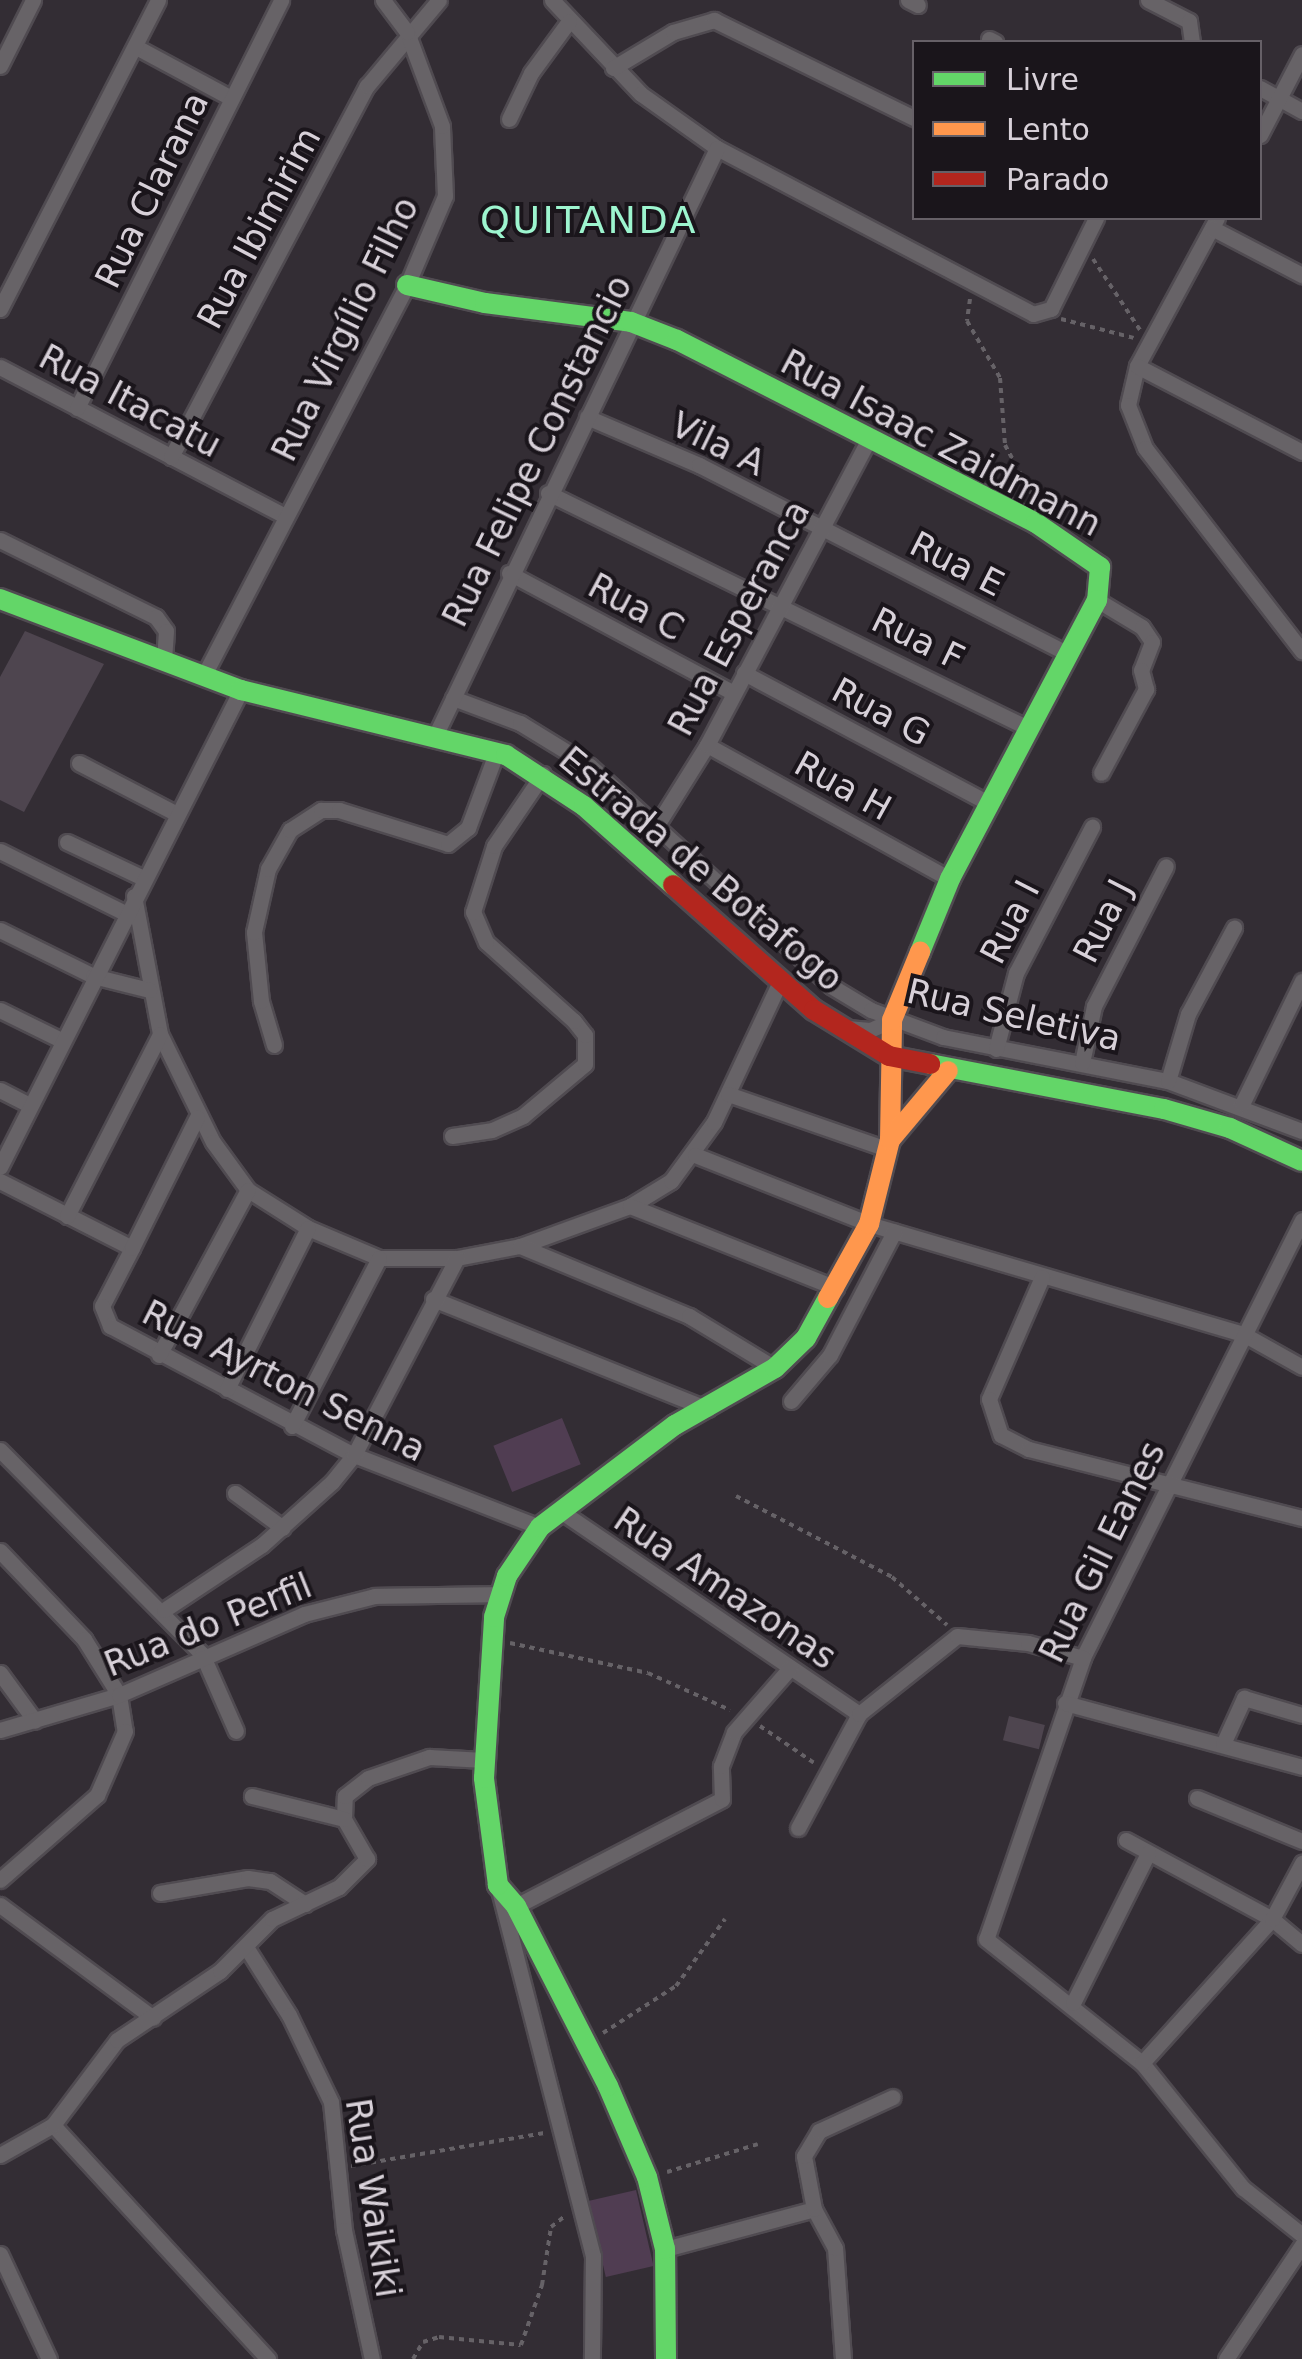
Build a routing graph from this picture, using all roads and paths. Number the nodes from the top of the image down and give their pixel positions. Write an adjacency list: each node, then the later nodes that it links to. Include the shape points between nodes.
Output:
1 (33, 0): 13 (street)
2 (158, 0): 11 (street)
3 (281, 0): 16 (street, Rua Clarana)
4 (383, 0): 9 (street, Rua Virgílio Filho)
5 (439, 0): 9 (street, Rua Ibimirim)
6 (552, 0): 8 (street)
7 (1148, 0): 10 (street, via 1189,21)
8 (569, 20): 14 (street); 20 (street, via 530,73)
9 (407, 32): 28 (street, Rua Virgílio Filho, via 442,126 447,162 445,196); 39 (street, Rua Ibimirim, via 367,86)
10 (1192, 40)
11 (136, 47): 16 (street); 29 (street)
12 (1302, 54): 17 (street)
13 (0, 66)
14 (613, 68): 19 (street, via 673,32 714,20); 22 (street)
15 (1262, 89): 17 (street)
16 (231, 98): 35 (street, Rua Clarana)
17 (1278, 98): 18 (street); 21 (street)
18 (1302, 111)
19 (912, 117)
20 (509, 118)
21 (1262, 131)
22 (718, 148): 27 (street); 31 (street, Rua Felipe Constancio)
23 (1095, 220): 25 (street)
24 (1215, 222): 26 (street); 32 (street)
25 (1084, 246): 30 (street); 32 (path)
26 (1302, 275)
27 (972, 284): 30 (street); 42 (path, via 967,322 1000,378 1004,444 1034,491)
28 (407, 285): 31 (street, Rua Isaac Zaidmann); 41 (street, Rua Virgílio Filho)
29 (0, 309)
30 (1044, 314): 32 (path)
31 (632, 322): 36 (street, Rua Felipe Constancio); 37 (street, Rua Isaac Zaidmann)
32 (1148, 342): 33 (street)
33 (1137, 366): 38 (street); 49 (street, via 1128,405 1146,448)
34 (0, 367): 35 (street, Rua Itacatu)
35 (78, 408): 39 (street, Rua Itacatu)
36 (587, 417): 40 (street, Rua Felipe Constancio); 43 (street, Vila A)
37 (870, 437): 42 (street, Rua Isaac Zaidmann); 43 (street, Rua Esperanca)
38 (1302, 452)
39 (171, 456): 41 (street, Rua Itacatu)
40 (548, 493): 45 (street, Rua Felipe Constancio); 48 (street, Rua F)
41 (285, 516): 53 (street, Rua Virgílio Filho)
42 (1036, 523): 47 (street, Rua Isaac Zaidmann, via 1100,568)
43 (821, 529): 48 (street, Rua Esperanca); 50 (street, Rua E)
44 (0, 540): 51 (street, via 156,617 166,632)
45 (510, 573): 55 (street, Rua C); 56 (street, Rua Felipe Constancio)
46 (0, 599): 51 (street, Estrada de Botafogo)
47 (1098, 600): 50 (street); 62 (street, via 1152,642 1141,670 1146,689)
48 (780, 604): 52 (street, Rua Esperanca); 57 (street, Rua F)
49 (1302, 651)
50 (1066, 654): 57 (street)
51 (164, 663): 53 (street, Estrada de Botafogo)
52 (744, 674): 55 (street, Rua Esperanca); 64 (street, Rua G)
53 (202, 676): 54 (street, Estrada de Botafogo)
54 (241, 690): 58 (street, Estrada de Botafogo); 65 (street)
55 (734, 693): 59 (street, Rua Esperanca)
56 (452, 698): 58 (street, Rua Felipe Constancio); 66 (street, Rua Seletiva, via 560,744)
57 (1028, 728): 64 (street)
58 (436, 734): 60 (street, Estrada de Botafogo)
59 (707, 744): 66 (street, Rua Esperanca); 72 (street, Rua H)
60 (497, 751): 63 (street, Estrada de Botafogo); 86 (street, via 468,828 448,844 339,810 321,810 290,830 268,869 254,932 261,1001)
61 (78, 762): 65 (street)
62 (1101, 773)
63 (543, 774): 79 (street, Estrada de Botafogo); 98 (street, via 494,846 473,912 486,942 585,1035 586,1064 524,1116)
64 (989, 803): 72 (street)
65 (174, 813): 71 (street)
66 (657, 825): 82 (street, Rua Seletiva, via 832,986)
67 (1092, 827): 87 (street, Rua I, via 1016,974)
68 (67, 842): 71 (street)
69 (0, 852): 74 (street)
70 (1166, 866): 89 (street, Rua J, via 1094,1006)
71 (143, 878): 73 (street)
72 (950, 879): 82 (street)
73 (134, 896): 74 (street); 80 (street)
74 (125, 913): 77 (street)
75 (1234, 928): 91 (street, via 1188,1014)
76 (0, 930): 77 (street)
77 (93, 976): 80 (street); 85 (street)
78 (1302, 981): 95 (street)
79 (780, 982): 83 (street, Estrada de Botafogo); 93 (street)
80 (149, 990): 84 (street)
81 (0, 1010): 85 (street)
82 (892, 1020): 83 (street, via 870,1030); 87 (street, Rua Seletiva); 88 (street)
83 (843, 1028): 88 (street, Estrada de Botafogo)
84 (160, 1034): 96 (street); 106 (street)
85 (61, 1040): 94 (street)
86 (274, 1045)
87 (996, 1049): 89 (street, Rua Seletiva)
88 (889, 1056): 90 (street, Estrada de Botafogo); 99 (street)
89 (1082, 1062): 91 (street, Rua Seletiva)
90 (948, 1071): 99 (street); 101 (street, Estrada de Botafogo, via 1164,1109 1230,1128)
91 (1168, 1081): 95 (street, Rua Seletiva)
92 (0, 1090): 94 (street)
93 (728, 1094): 99 (street); 100 (street)
94 (28, 1104): 102 (street)
95 (1242, 1104): 97 (street, Rua Seletiva)
96 (197, 1117): 104 (street); 112 (street)
97 (1302, 1132)
98 (452, 1136)
99 (889, 1144): 108 (street)
100 (694, 1154): 105 (street, via 671,1181); 108 (street)
101 (1302, 1160)
102 (0, 1167)
103 (0, 1182): 106 (street, Rua Ayrton Senna)
104 (248, 1190): 109 (street); 119 (street)
105 (630, 1206): 111 (street); 116 (street)
106 (67, 1216): 112 (street, Rua Ayrton Senna)
107 (1302, 1220): 118 (street, Rua Gil Eanes)
108 (869, 1224): 110 (street); 116 (street)
109 (308, 1228): 113 (street); 122 (street)
110 (894, 1232): 115 (street); 123 (street, via 830,1355)
111 (520, 1246): 114 (street); 121 (street, via 689,1316)
112 (132, 1248): 119 (street, Rua Ayrton Senna, via 102,1316)
113 (379, 1258): 114 (street); 125 (street)
114 (457, 1258): 117 (street)
115 (1042, 1277): 118 (street); 128 (street, via 989,1399 996,1427 1029,1449)
116 (836, 1288): 121 (street, via 806,1338)
117 (433, 1299): 124 (street); 127 (street)
118 (1245, 1334): 120 (street); 128 (street, Rua Gil Eanes)
119 (159, 1355): 122 (street, Rua Ayrton Senna)
120 (1302, 1367)
121 (775, 1368): 124 (street)
122 (227, 1388): 125 (street, Rua Ayrton Senna)
123 (791, 1401)
124 (708, 1409): 131 (street, via 616,1465)
125 (292, 1426): 127 (street, Rua Ayrton Senna)
126 (0, 1450): 137 (street)
127 (354, 1455): 133 (street, Rua Ayrton Senna); 134 (street)
128 (1167, 1482): 132 (street); 141 (street, Rua Gil Eanes)
129 (235, 1493): 134 (street)
130 (736, 1496): 138 (path, via 892,1578)
131 (560, 1510): 133 (street); 142 (street, Rua Amazonas)
132 (1302, 1518)
133 (540, 1526): 136 (street)
134 (283, 1528): 137 (street)
135 (0, 1552): 144 (street, via 84,1638)
136 (500, 1594): 139 (street); 140 (street, Rua do Perfil, via 375,1596 304,1614)
137 (164, 1610): 140 (street)
138 (957, 1636): 141 (street, via 1028,1643); 146 (street)
139 (492, 1639): 148 (path, via 648,1674); 153 (street)
140 (202, 1654): 144 (street, Rua do Perfil); 151 (street)
141 (1083, 1658): 145 (street, Rua Gil Eanes)
142 (790, 1668): 146 (street, Rua Amazonas); 148 (street)
143 (0, 1673): 149 (street)
144 (118, 1695): 149 (street, Rua do Perfil); 164 (street, via 125,1731 97,1794)
145 (1065, 1703): 152 (street); 174 (street, Rua Gil Eanes, via 986,1924 992,1950)
146 (858, 1714): 155 (street)
147 (1302, 1714): 152 (street, via 1244,1698)
148 (745, 1717): 155 (path); 169 (street, via 721,1766 722,1800)
149 (35, 1721): 150 (street, Rua do Perfil)
150 (0, 1730)
151 (236, 1730)
152 (1223, 1744): 154 (street)
153 (484, 1760): 158 (street, via 429,1757 368,1778 345,1796); 165 (street)
154 (1302, 1767)
155 (826, 1772): 159 (street)
156 (252, 1796): 158 (street)
157 (1197, 1798): 161 (street)
158 (344, 1820): 167 (street, via 366,1850 365,1862 339,1887)
159 (798, 1828)
160 (1126, 1840): 162 (street)
161 (1302, 1841)
162 (1148, 1853): 171 (street); 174 (street)
163 (1302, 1864): 171 (street)
164 (0, 1880)
165 (498, 1884): 169 (street); 180 (street)
166 (160, 1893): 167 (street, via 248,1878 270,1882)
167 (306, 1904): 173 (street, via 272,1919)
168 (0, 1905): 175 (street)
169 (516, 1906): 176 (street)
170 (725, 1919): 176 (path, via 676,1986)
171 (1272, 1919): 172 (street); 177 (street)
172 (1302, 1944)
173 (246, 1946): 175 (street); 183 (street, Rua Waikiki, via 320,2074 339,2129)
174 (1073, 2003): 177 (street)
175 (154, 2018): 179 (street, via 107,2050)
176 (584, 2044): 184 (street)
177 (1142, 2063): 187 (street, via 1242,2188)
178 (893, 2097): 185 (street, via 812,2136 804,2156)
179 (53, 2125): 182 (street); 192 (street)
180 (559, 2131): 183 (path); 186 (street)
181 (758, 2144): 184 (path)
182 (0, 2155)
183 (341, 2168): 193 (street, Rua Waikiki, via 344,2230)
184 (647, 2177): 189 (street)
185 (814, 2210): 189 (street); 197 (street, via 835,2248)
186 (582, 2212): 194 (path, via 551,2226 542,2285 521,2345 439,2337 423,2342); 195 (street, via 596,2284)
187 (1302, 2235)
188 (1302, 2245): 198 (street)
189 (665, 2249): 196 (street)
190 (0, 2254): 191 (street)
191 (49, 2359)
192 (268, 2359)
193 (372, 2359)
194 (413, 2359)
195 (592, 2359)
196 (666, 2359)
197 (843, 2359)
198 (1226, 2359)

